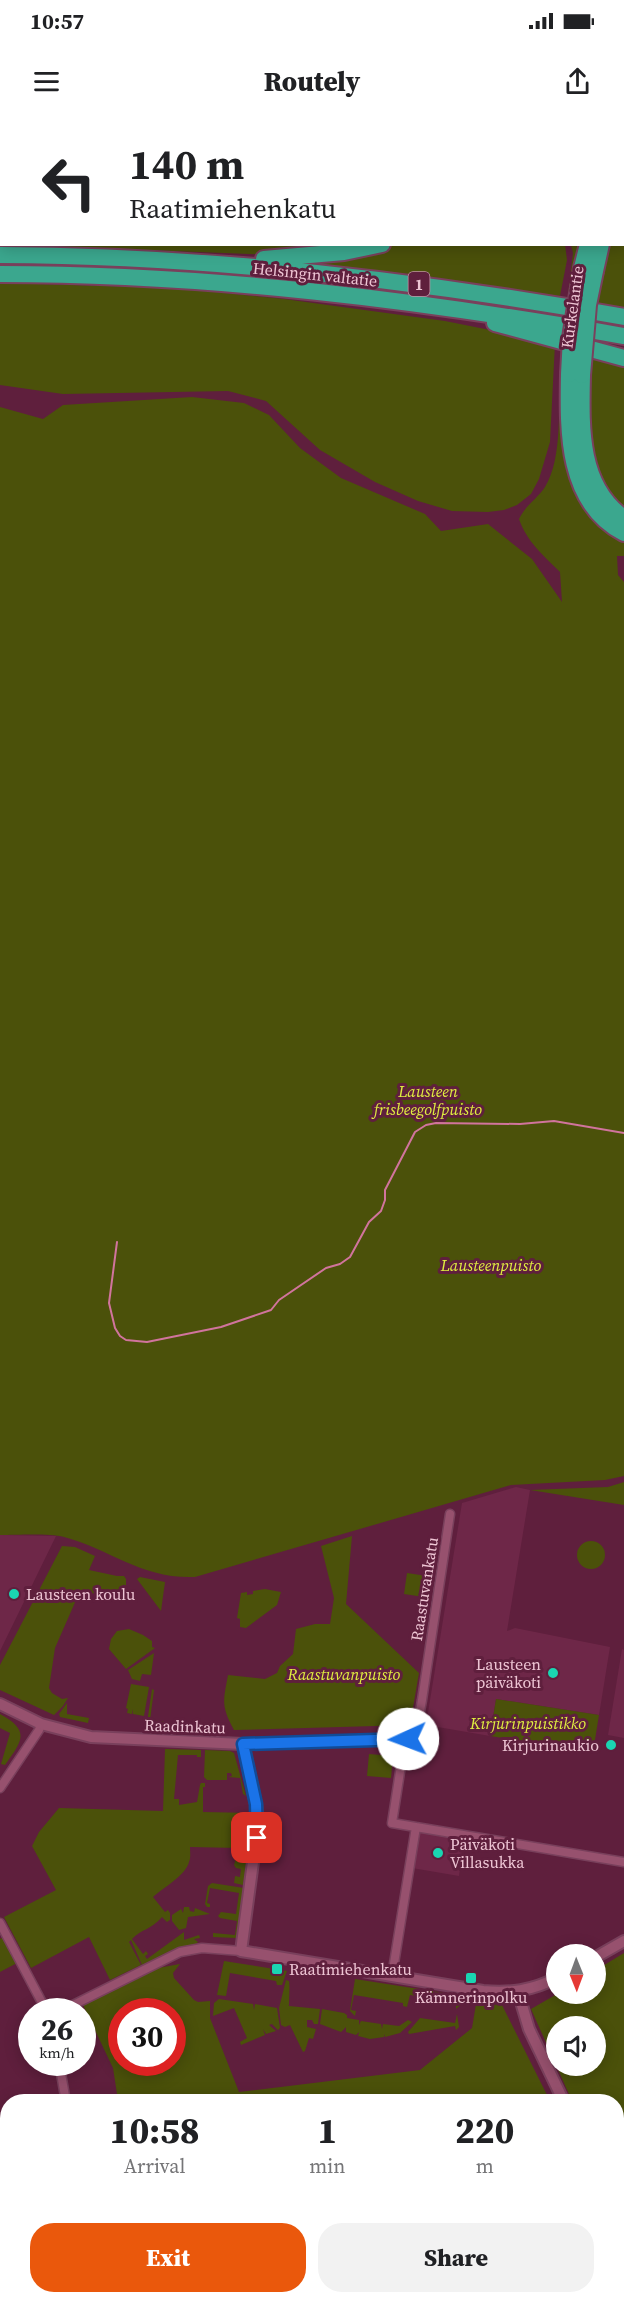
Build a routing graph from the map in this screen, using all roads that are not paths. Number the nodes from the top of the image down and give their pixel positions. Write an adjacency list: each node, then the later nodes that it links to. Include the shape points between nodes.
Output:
1 (372, 246): 5 (highway)
2 (588, 246): 6 (highway, Kurkelantie)
3 (600, 246): 6 (highway, Kurkelantie)
4 (0, 255): 5 (highway, Helsingin valtatie / 1)
5 (212, 263): 9 (highway, Helsingin valtatie / 1, via 432,285)
6 (589, 270): 12 (highway, Kurkelantie, bridge, via 576,304)
7 (0, 274): 8 (highway, Helsingin valtatie / 1, via 212,282)
8 (428, 303): 10 (highway, Helsingin valtatie / 1); 11 (highway)
9 (624, 316)
10 (624, 336)
11 (624, 357)
12 (576, 375): 13 (highway, via 589,470 604,499); 14 (highway, via 570,440 578,476 592,505)
13 (624, 518)
14 (624, 533)
15 (450, 1514): 18 (street, Raastuvankatu, via 417,1728)
16 (0, 1704): 17 (street, Raadinkatu)
17 (41, 1724): 19 (street, Raadinkatu, via 91,1737); 20 (street)
18 (408, 1739): 19 (street, Raadinkatu); 21 (street, Raastuvankatu, via 392,1823)
19 (243, 1744): 25 (street, via 258,1826)
20 (0, 1788)
21 (416, 1827): 22 (street); 27 (street)
22 (624, 1862)
23 (0, 1923): 30 (street)
24 (624, 1941): 26 (street)
25 (241, 1951): 27 (street); 31 (street, via 202,1948 180,1952)
26 (606, 1951)
27 (392, 1976): 29 (street, via 483,1991)
28 (546, 1983): 29 (street)
29 (518, 1992): 34 (street, via 529,2029)
30 (40, 1998)
31 (87, 1998)
32 (61, 2076): 33 (street)
33 (65, 2094)
34 (560, 2094)

